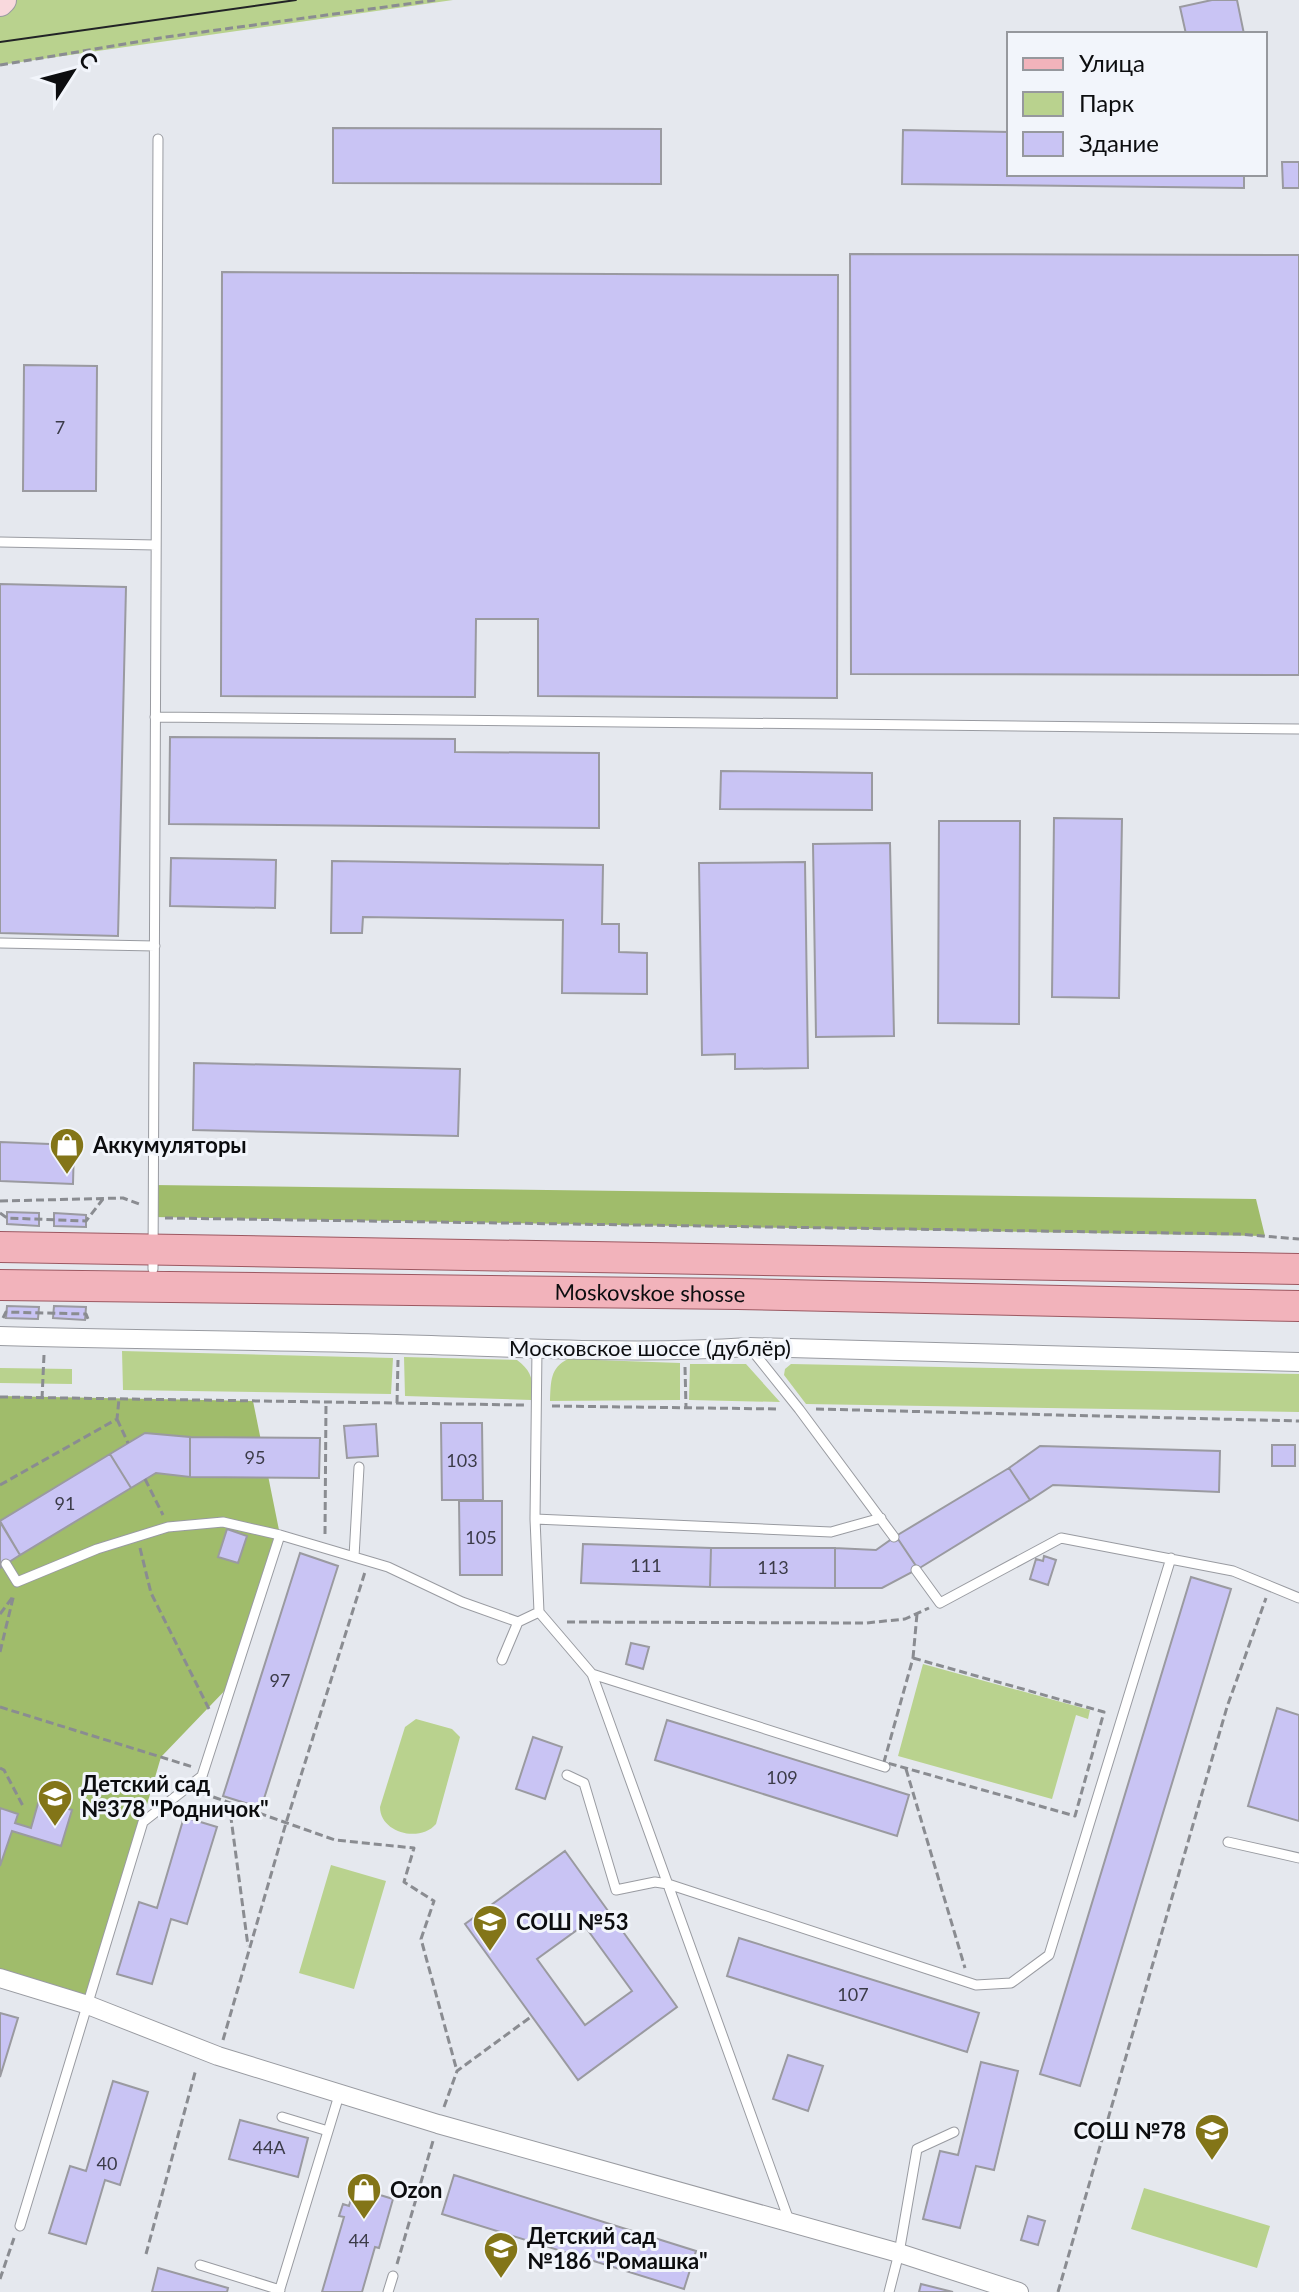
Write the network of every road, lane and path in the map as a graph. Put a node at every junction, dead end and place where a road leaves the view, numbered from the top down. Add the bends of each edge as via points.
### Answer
1 (436, 0) edge
2 (0, 65) edge
3 (158, 139) dead end
4 (0, 542) edge
5 (156, 545) junction
6 (155, 717) junction
7 (1299, 729) edge
8 (0, 943) edge
9 (155, 946) junction
10 (103, 1199) junction
11 (0, 1201) edge
12 (0, 1213) edge
13 (153, 1217) junction
14 (1299, 1239) edge
15 (0, 1247) edge
16 (153, 1259) junction
17 (0, 1266) edge
18 (1299, 1269) edge
19 (1299, 1289) edge
20 (3, 1298) edge
21 (1299, 1306) edge
22 (86, 1314) dead end
23 (0, 1336) edge
24 (45, 1337) junction
25 (398, 1344) junction
26 (749, 1347) junction
27 (537, 1349) junction
28 (685, 1351) junction
29 (1299, 1362) edge
30 (0, 1397) edge
31 (42, 1399) junction
32 (119, 1399) junction
33 (326, 1402) junction
34 (397, 1403) junction
35 (537, 1405) junction
36 (686, 1407) junction
37 (799, 1409) junction
38 (117, 1419) junction
39 (1299, 1421) edge
40 (128, 1443) dead end
41 (359, 1467) dead end
42 (145, 1479) dead end
43 (0, 1485) edge
44 (881, 1518) junction
45 (535, 1519) junction
46 (168, 1527) junction
47 (280, 1535) junction
48 (137, 1536) junction
49 (894, 1537) dead end
50 (325, 1548) junction
51 (354, 1557) junction
52 (1171, 1558) junction
53 (369, 1561) junction
54 (6, 1564) dead end
55 (916, 1570) dead end
56 (17, 1582) junction
57 (1270, 1586) junction
58 (14, 1596) junction
59 (1299, 1598) edge
60 (940, 1603) junction
61 (539, 1612) junction
62 (917, 1613) junction
63 (0, 1614) edge
64 (518, 1622) junction
65 (548, 1622) junction
66 (0, 1652) edge
67 (913, 1658) junction
68 (502, 1660) dead end
69 (592, 1674) junction
70 (0, 1707) edge
71 (218, 1727) junction
72 (885, 1767) dead end
73 (0, 1768) edge
74 (906, 1769) junction
75 (204, 1770) junction
76 (567, 1775) dead end
77 (187, 1788) junction
78 (229, 1803) junction
79 (23, 1806) dead end
80 (286, 1823) junction
81 (1228, 1842) dead end
82 (1299, 1858) edge
83 (668, 1884) junction
84 (248, 1951) junction
85 (0, 1978) edge
86 (970, 1983) junction
87 (88, 2005) junction
88 (532, 2016) dead end
89 (210, 2053) junction
90 (457, 2071) junction
91 (340, 2092) junction
92 (282, 2117) dead end
93 (438, 2124) junction
94 (328, 2131) junction
95 (954, 2132) dead end
96 (790, 2223) junction
97 (20, 2226) joint
98 (899, 2253) junction
99 (146, 2254) dead end
100 (200, 2265) dead end
101 (393, 2276) joint
102 (0, 2279) edge
103 (279, 2291) edge
104 (388, 2292) edge
105 (889, 2292) edge
106 (1019, 2292) edge
107 (1058, 2292) edge

1 - 2 path
3 - 5 lane
4 - 5 lane
5 - 6 lane
6 - 7 lane
6 - 9 lane
8 - 9 lane
9 - 13 lane
10 - 11 path
10 - 12 path via 86,1221 7,1218
10 - 13 path via 138,1203
13 - 14 path
13 - 16 lane
15 - 16 main road, Moskovskoe shosse
16 - 17 main road, Moskovskoe shosse
16 - 18 main road, Moskovskoe shosse
16 - 19 main road, Moskovskoe shosse
20 - 21 main road, Moskovskoe shosse via 753,1294
20 - 22 path
23 - 24 street, Московское шоссе (дублёр)
24 - 25 street, Московское шоссе (дублёр)
24 - 31 path
25 - 27 street, Московское шоссе (дублёр)
25 - 34 path
26 - 28 street, Московское шоссе (дублёр)
26 - 29 street, Московское шоссе (дублёр)
26 - 37 lane
27 - 28 street, Московское шоссе (дублёр)
27 - 35 lane
28 - 36 path
30 - 31 path
31 - 32 path
32 - 33 path
32 - 38 path
33 - 34 path
33 - 50 path
34 - 35 path
35 - 36 path
35 - 45 lane
36 - 37 path
37 - 39 path
37 - 44 lane
38 - 40 path
38 - 43 path
41 - 51 lane
42 - 46 path
44 - 45 lane via 831,1532
44 - 49 lane
45 - 61 lane
46 - 47 lane via 223,1522
46 - 48 lane
47 - 50 lane
47 - 71 lane
48 - 56 lane
48 - 71 path via 151,1593
50 - 51 lane
51 - 53 lane
52 - 57 lane via 1233,1571
52 - 60 lane via 1061,1538
52 - 86 lane via 1049,1955 1011,1983
53 - 64 lane
53 - 80 path
54 - 56 lane
55 - 60 lane
56 - 58 path
57 - 59 lane
57 - 107 path via 1227,1707
58 - 63 path
58 - 66 path
60 - 62 path
61 - 64 lane
61 - 65 lane
62 - 65 path via 866,1623
62 - 67 path
64 - 68 lane
65 - 69 lane
67 - 74 path via 884,1762
67 - 74 path via 1104,1712 1075,1816
69 - 72 lane
69 - 83 lane
70 - 75 path
71 - 75 lane
73 - 79 path
74 - 86 path
75 - 77 lane
76 - 83 lane via 584,1783 616,1890
77 - 78 path
77 - 87 lane via 143,1822
78 - 80 path
78 - 84 path
80 - 84 path
80 - 90 path via 335,1840 414,1848 404,1882 434,1901 421,1939
81 - 82 lane
83 - 86 lane
83 - 96 lane
84 - 89 path
85 - 87 street
87 - 89 street
87 - 97 lane
88 - 90 path
89 - 91 street
89 - 99 path
90 - 93 path
91 - 93 street
91 - 94 lane
92 - 94 lane
93 - 96 street
93 - 101 path
94 - 103 lane
95 - 98 lane via 917,2149
96 - 98 street
97 - 102 path
98 - 105 lane
98 - 106 street
100 - 103 lane
101 - 104 lane

